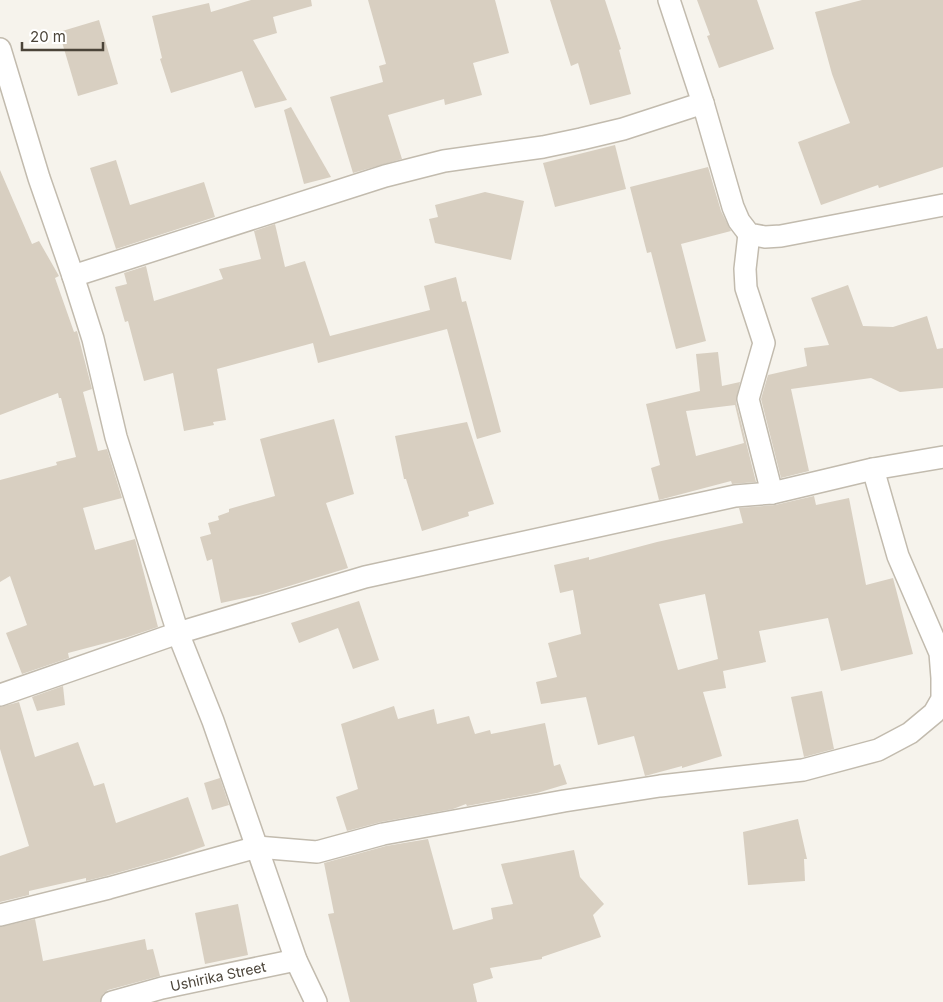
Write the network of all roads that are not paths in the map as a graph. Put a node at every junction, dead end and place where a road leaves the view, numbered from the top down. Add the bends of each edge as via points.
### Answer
1 (670, 0) edge
2 (0, 49) edge
3 (703, 103) junction
4 (943, 205) edge
5 (749, 234) junction
6 (73, 276) junction
7 (943, 457) edge
8 (873, 469) junction
9 (772, 493) junction
10 (178, 633) junction
11 (0, 695) edge
12 (258, 847) junction
13 (0, 915) edge
14 (296, 960) junction
15 (112, 1002) edge
16 (316, 1002) edge

1 - 3 street
2 - 6 street
3 - 5 street via 733,207
3 - 6 street via 582,139 444,161 385,176
4 - 5 street via 782,236
5 - 9 street via 746,288 764,343 748,399
6 - 10 street via 93,339 116,437
7 - 8 street
8 - 9 street
8 - 12 street via 898,556 940,653 942,699 934,713 910,733 878,750 803,770 660,786 574,800 383,834 317,852
9 - 10 street via 735,496 365,577
10 - 11 street
10 - 12 street
12 - 13 street
12 - 14 street
14 - 15 street, Ushirika Street via 162,988
14 - 16 street

